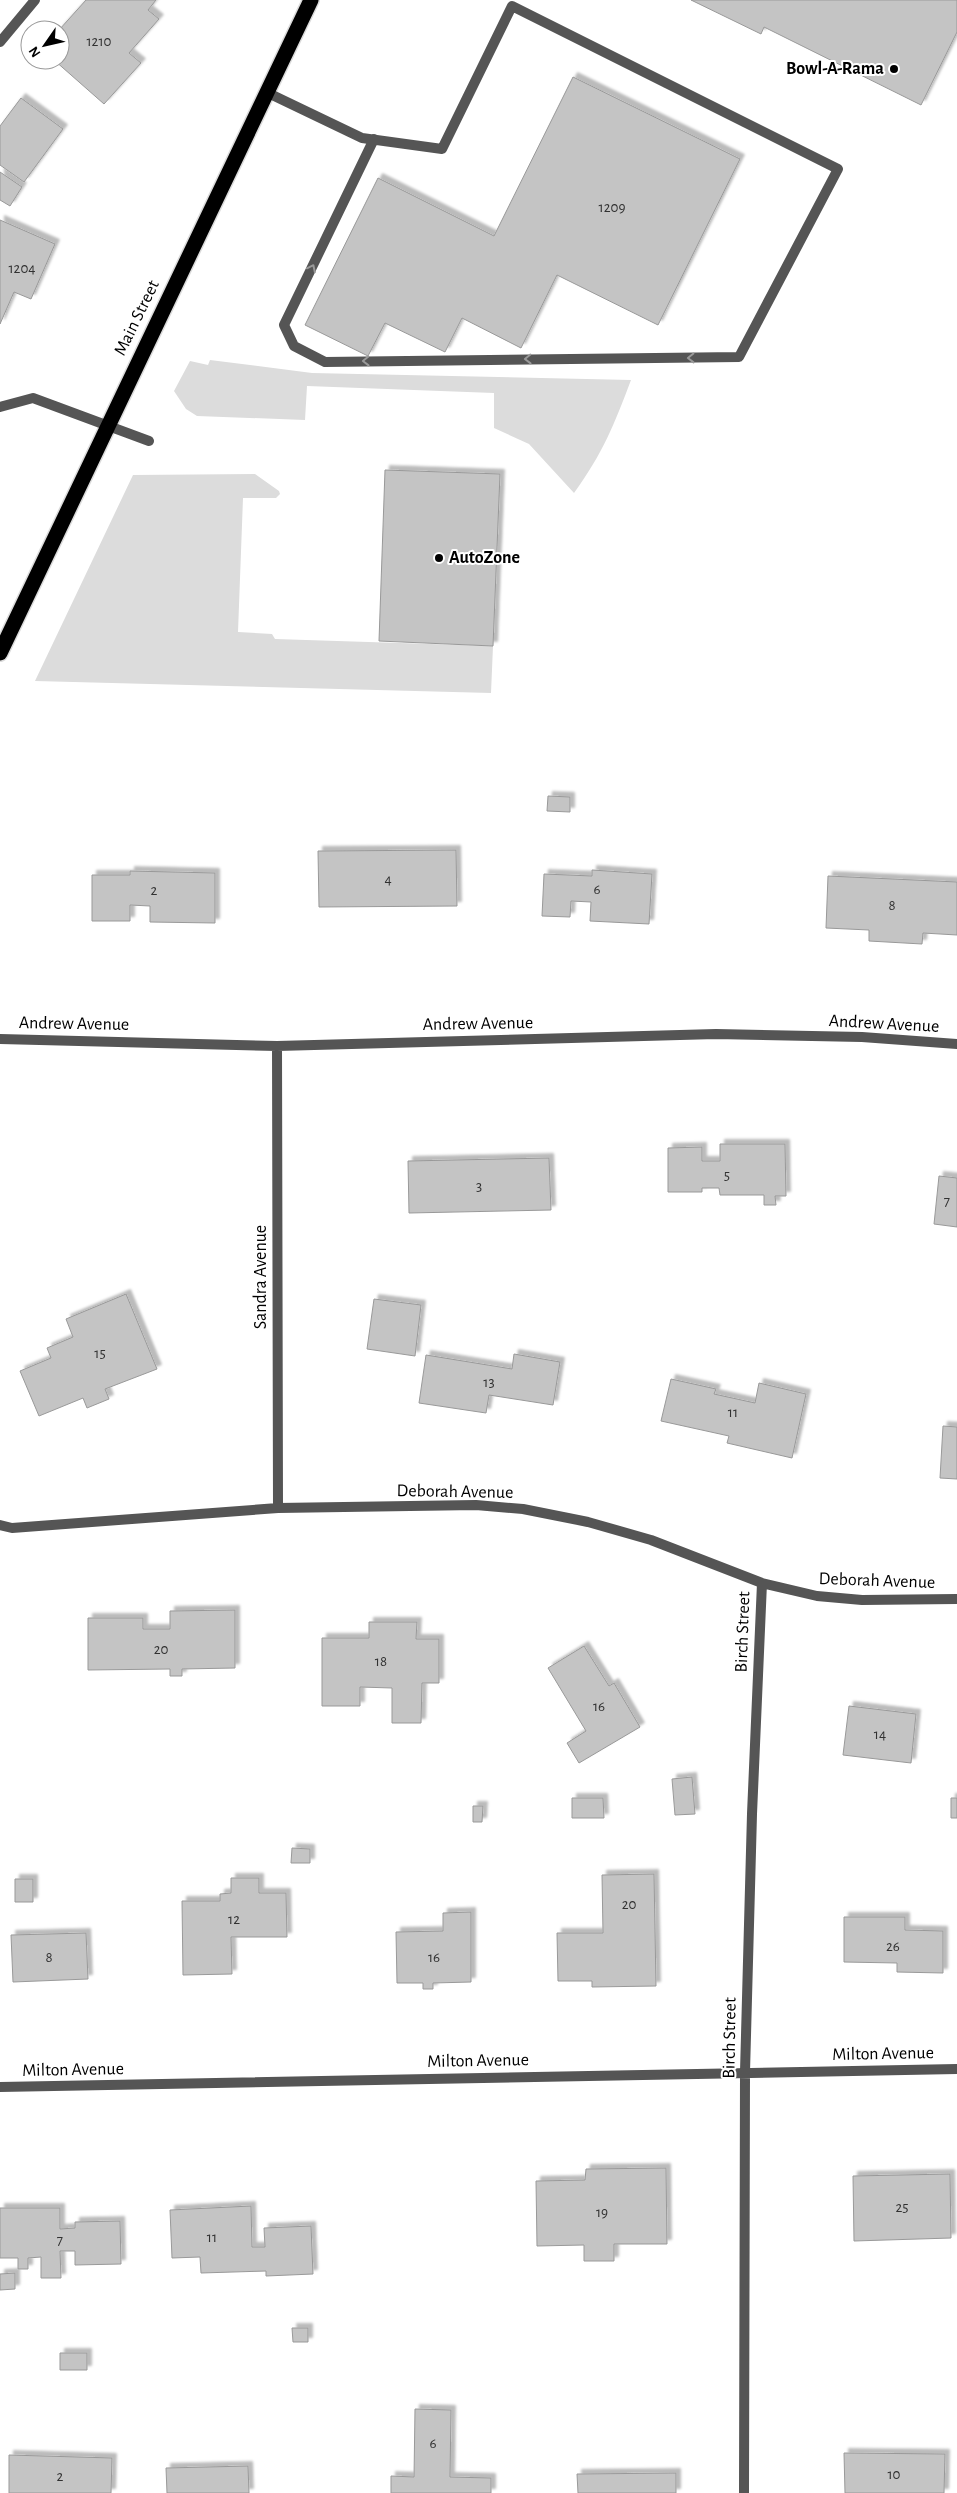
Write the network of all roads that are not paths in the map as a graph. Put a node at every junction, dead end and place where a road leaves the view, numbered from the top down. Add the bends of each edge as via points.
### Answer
1 (35, 0) edge
2 (310, 0) edge
3 (0, 42) edge
4 (266, 92) junction
5 (374, 139) junction
6 (0, 407) edge
7 (107, 424) junction
8 (149, 441) dead end
9 (0, 652) edge
10 (0, 1039) edge
11 (957, 1044) edge
12 (277, 1046) junction
13 (278, 1508) junction
14 (0, 1525) edge
15 (762, 1583) junction
16 (957, 1600) edge
17 (957, 2069) edge
18 (745, 2072) junction
19 (0, 2087) edge
20 (744, 2493) edge

1 - 3 street
2 - 4 highway, Main Street
4 - 5 street via 362,138
4 - 7 highway, Main Street
5 -> 5 street via 442,148 512,6 838,169 739,357 325,362 294,346 284,325
6 - 7 street via 33,398
7 - 8 street
7 - 9 highway, Main Street
10 - 12 street, Andrew Avenue
11 - 12 street, Andrew Avenue via 862,1037 716,1034
12 - 13 street, Sandra Avenue
13 - 14 street, Deborah Avenue via 12,1528
13 - 15 street, Deborah Avenue via 476,1505 523,1509 588,1522 651,1540
15 - 16 street, Deborah Avenue via 826,1597
15 - 18 street, Birch Street
17 - 18 street, Milton Avenue
18 - 19 street, Milton Avenue
18 - 20 street, Birch Street

